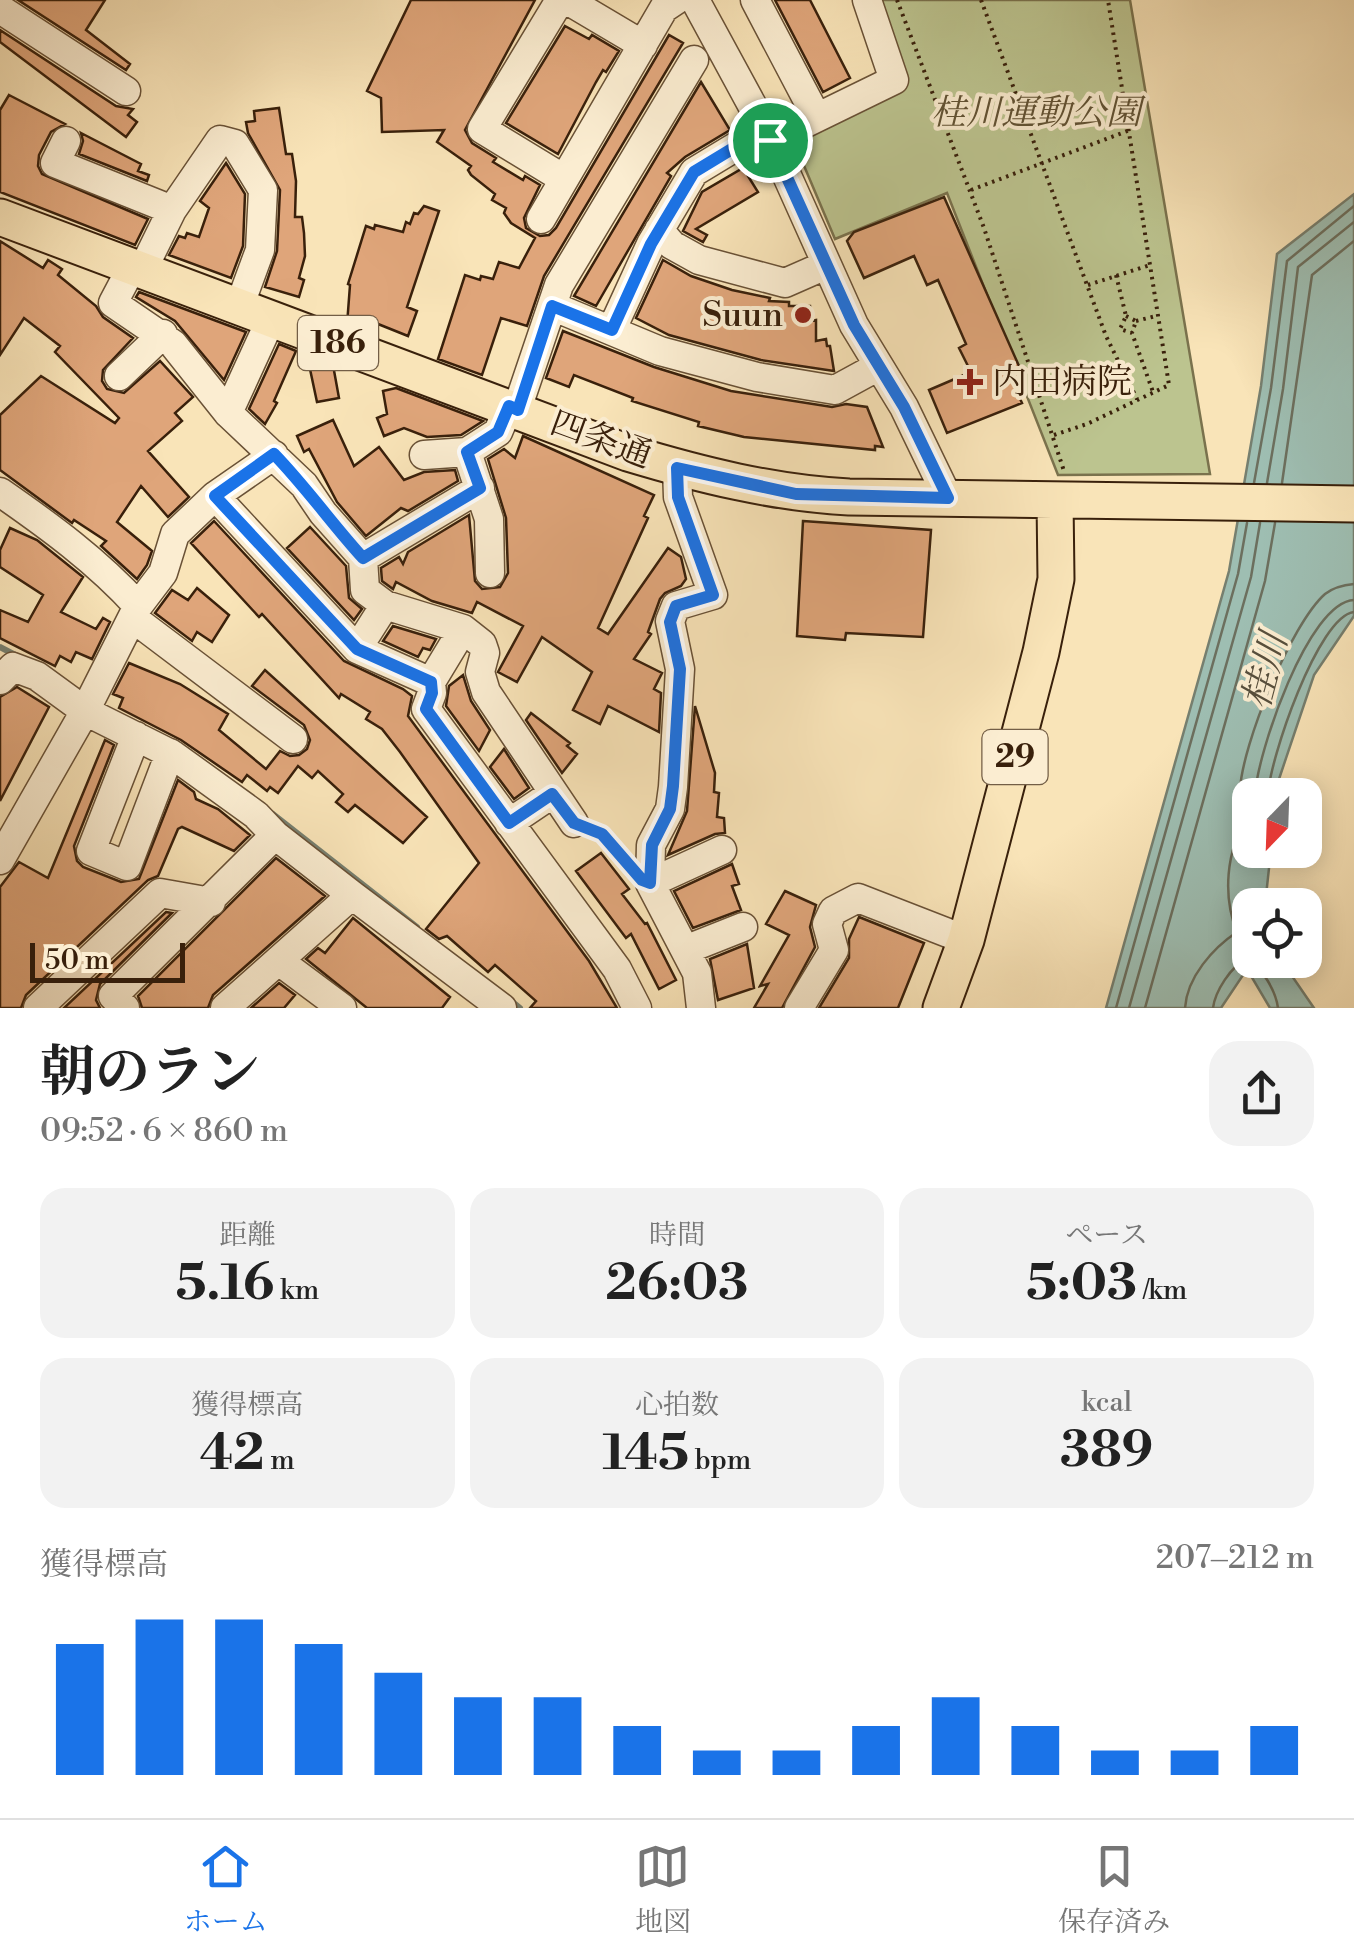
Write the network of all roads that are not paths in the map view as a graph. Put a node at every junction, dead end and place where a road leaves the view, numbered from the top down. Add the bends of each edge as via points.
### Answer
1 (563, 0) edge
2 (676, 0) edge
3 (694, 0) edge
4 (755, 0) edge
5 (867, 0) edge
6 (0, 9) edge
7 (642, 45) junction
8 (694, 60) dead end
9 (126, 91) dead end
10 (816, 116) junction
11 (768, 135) junction
12 (66, 141) dead end
13 (564, 179) junction
14 (172, 210) junction
15 (0, 216) edge
16 (541, 220) dead end
17 (659, 230) junction
18 (826, 265) junction
19 (138, 267) junction
20 (552, 306) junction
21 (255, 313) junction
22 (612, 330) junction
23 (162, 334) junction
24 (878, 366) junction
25 (119, 376) dead end
26 (513, 408) junction
27 (228, 413) junction
28 (467, 452) junction
29 (274, 454) junction
30 (424, 456) dead end
31 (677, 468) junction
32 (480, 488) junction
33 (0, 492) edge
34 (215, 496) junction
35 (948, 498) junction
36 (1073, 500) junction
37 (1354, 504) edge
38 (363, 558) junction
39 (490, 573) dead end
40 (385, 605) junction
41 (136, 612) junction
42 (463, 628) junction
43 (357, 649) junction
44 (0, 680) edge
45 (431, 682) junction
46 (85, 711) junction
47 (136, 736) junction
48 (293, 739) dead end
49 (170, 753) junction
50 (552, 794) junction
51 (10, 820) edge
52 (509, 823) junction
53 (574, 823) road end
54 (275, 835) junction
55 (722, 850) dead end
56 (0, 860) edge
57 (650, 883) junction
58 (352, 895) junction
59 (211, 902) junction
60 (743, 928) dead end
61 (966, 940) junction
62 (685, 950) junction
63 (278, 960) junction
64 (38, 1008) edge
65 (124, 1008) edge
66 (225, 1008) edge
67 (342, 1008) edge
68 (502, 1008) edge
69 (637, 1008) edge
70 (701, 1008) edge
71 (798, 1008) edge
72 (941, 1008) edge

1 - 7 street
1 - 13 street via 482,129
2 - 7 street
3 - 11 street
4 - 10 street
5 - 10 street via 894,80
6 - 9 street
7 - 13 street
8 - 20 street
10 - 11 street
11 - 17 street via 694,172
11 - 18 street
12 - 14 street via 56,163
13 - 16 street
14 - 19 street
14 - 21 street via 220,140 234,144 263,190
15 - 19 main road, 四条通 / 186
17 - 18 street via 699,260 785,284
17 - 22 street
18 - 24 street
19 - 21 main road, 四条通 / 186
19 - 23 street via 114,303
20 - 22 street
20 - 26 street
21 - 26 main road, 四条通 / 186
21 - 27 street
22 - 24 street via 757,377 835,390
23 - 25 street
23 - 27 street
24 - 35 street
26 - 28 street via 498,432
26 - 31 main road, 四条通 / 186
27 - 29 street
28 - 30 street
28 - 32 street
29 - 34 street
29 - 38 street
31 - 35 main road, 四条通 / 186 via 796,494
31 - 57 street via 678,497 713,595 676,606 670,622 680,669 673,786 652,845
32 - 38 street
32 - 39 street via 489,519
33 - 41 street via 112,578
34 - 41 street via 175,534 163,573
34 - 43 street
35 - 36 main road, 四条通 / 186
36 - 37 main road, 四条通
36 - 61 main road, 29
38 - 40 street via 365,590
40 - 42 street
40 - 43 street
41 - 46 street
41 - 48 street
42 - 45 street
42 - 50 street via 482,644 486,692
43 - 45 street
44 - 46 street via 13,667
45 - 52 street via 426,709
46 - 47 street
46 - 51 street
47 - 49 street
47 - 49 street via 91,851 127,866
49 - 54 street
50 - 52 street
50 - 53 street
51 - 56 street
52 - 69 street via 617,969
54 - 58 street
54 - 59 street
55 - 57 street
57 - 62 street
58 - 63 street
58 - 68 street
59 - 64 street via 160,894
59 - 65 street via 113,996
60 - 62 street
61 - 71 street via 858,898 832,911 826,924 834,950
61 - 72 main road, 29
62 - 70 street via 697,973
63 - 66 street
63 - 67 street

